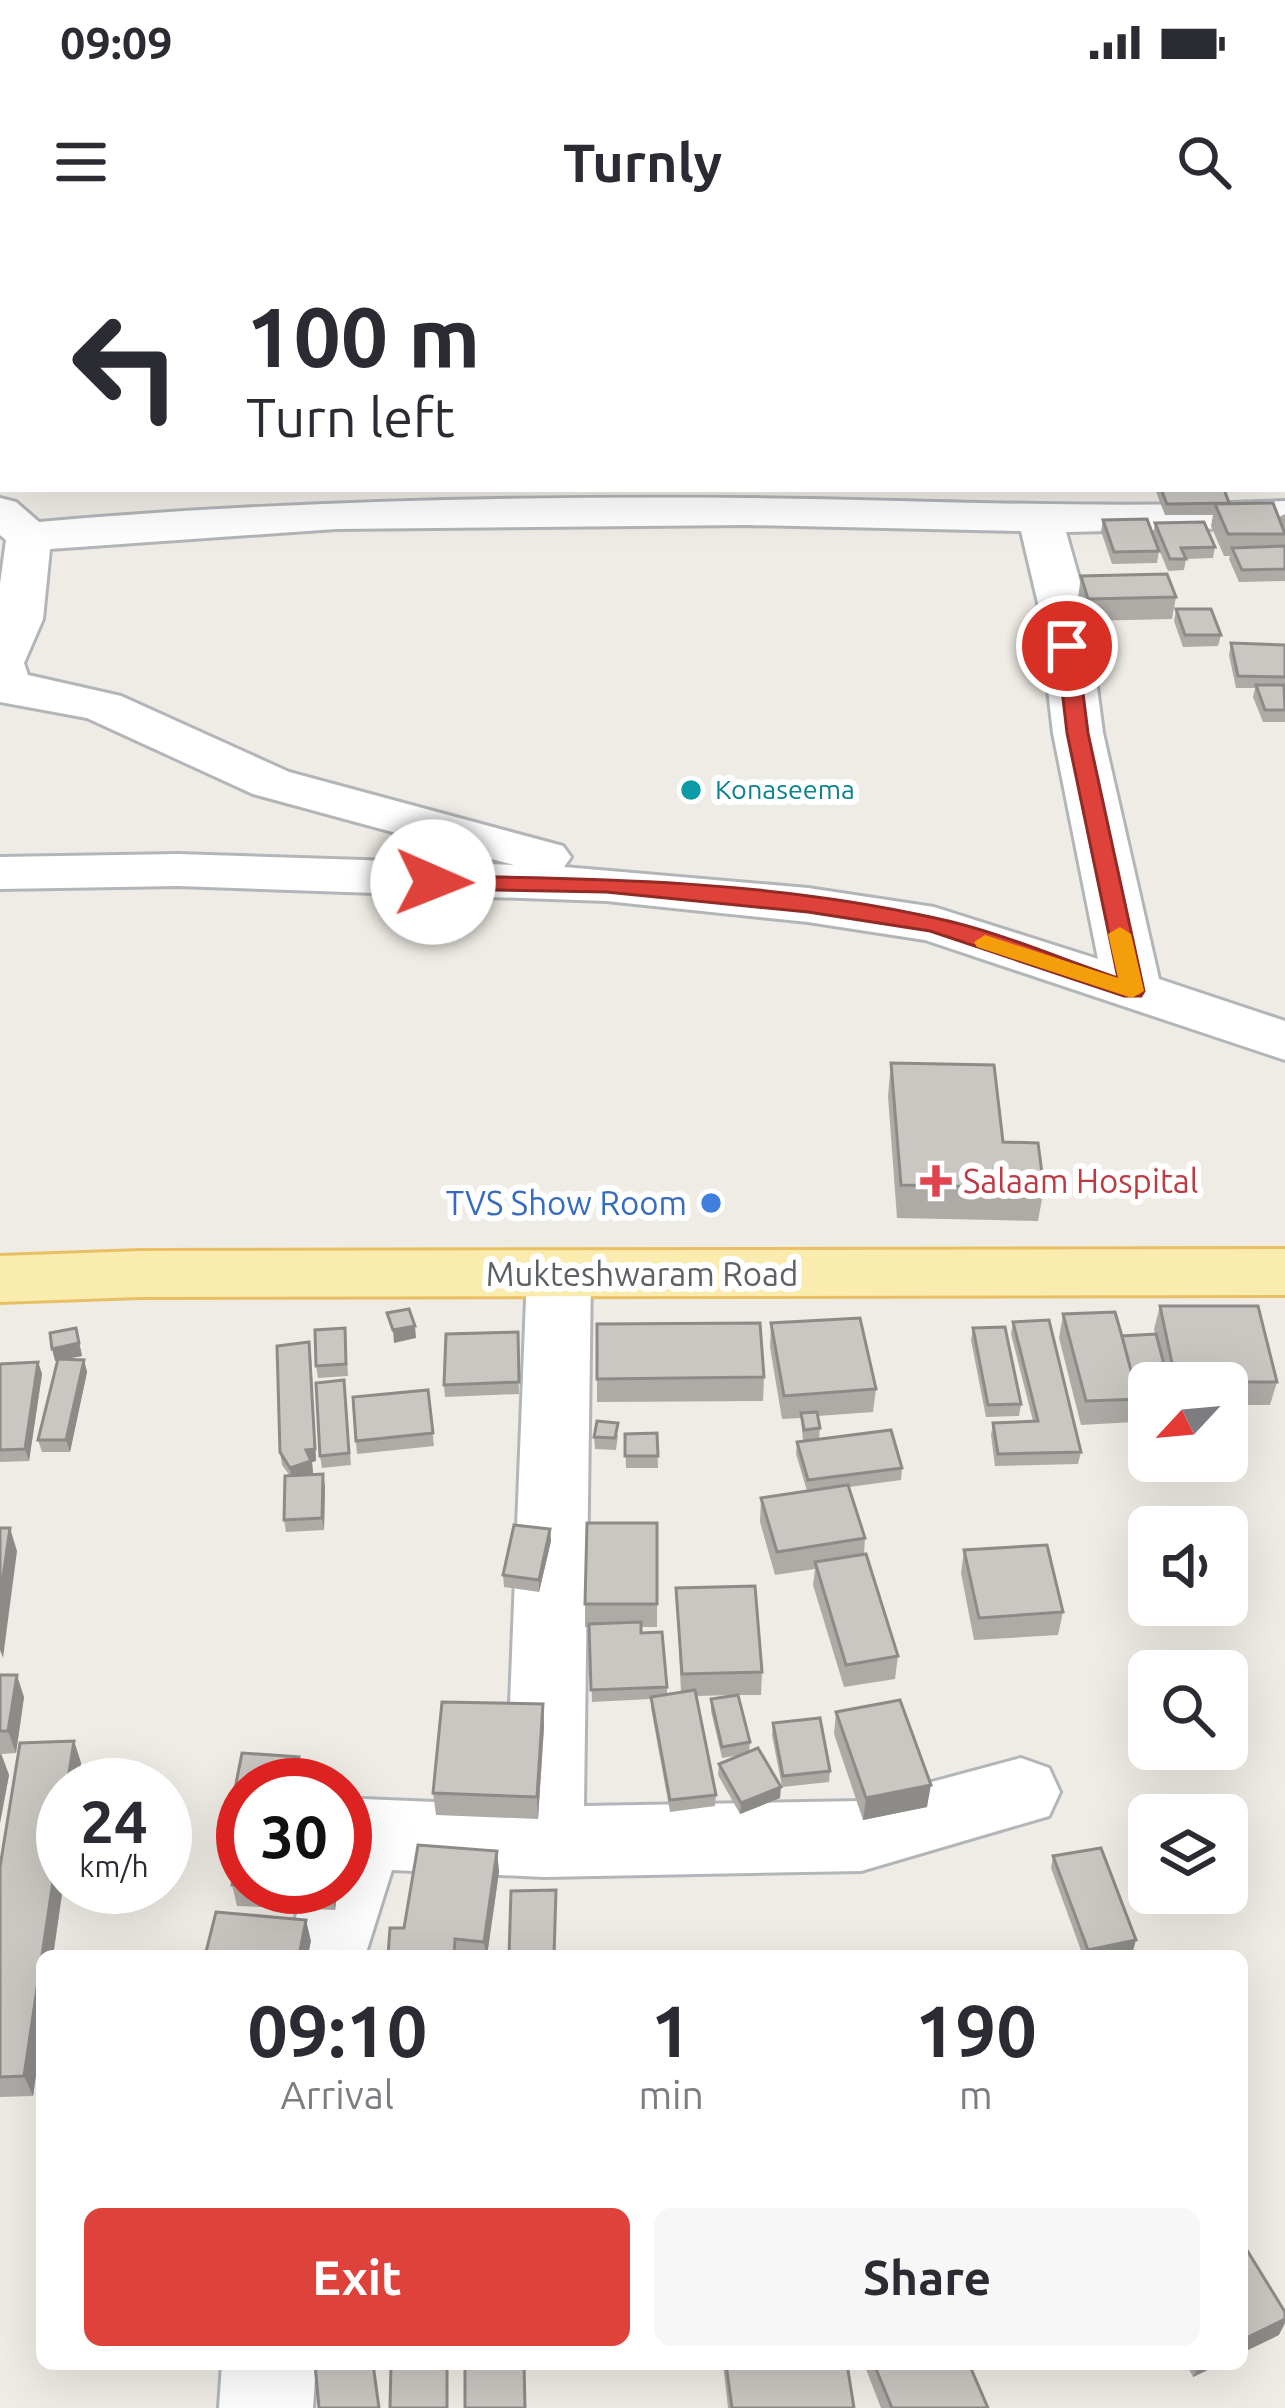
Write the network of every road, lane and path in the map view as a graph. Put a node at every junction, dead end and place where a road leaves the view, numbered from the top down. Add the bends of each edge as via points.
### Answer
1 (1145, 504) edge
2 (1285, 514) edge
3 (1041, 521) junction
4 (15, 524) edge
5 (3, 686) edge
6 (0, 873) edge
7 (718, 895) junction
8 (1132, 991) junction
9 (1285, 1041) edge
10 (1285, 1272) edge
11 (560, 1274) junction
12 (0, 1279) edge
13 (1022, 1792) dead end
14 (544, 1842) junction
15 (326, 1950) edge
16 (269, 2370) edge
17 (266, 2408) edge

1 - 2 street
1 - 3 street
3 - 4 street via 536,509
3 - 8 street
4 - 5 street via 19,619 0,664
5 - 7 street via 103,707 271,783 383,817
6 - 7 street via 200,871
7 - 8 street via 934,924
8 - 9 street
10 - 11 main road, Mukteshwaram Road
11 - 12 main road, Mukteshwaram Road
11 - 14 street
13 - 14 street via 860,1836
14 - 15 street via 363,1834
16 - 17 street

